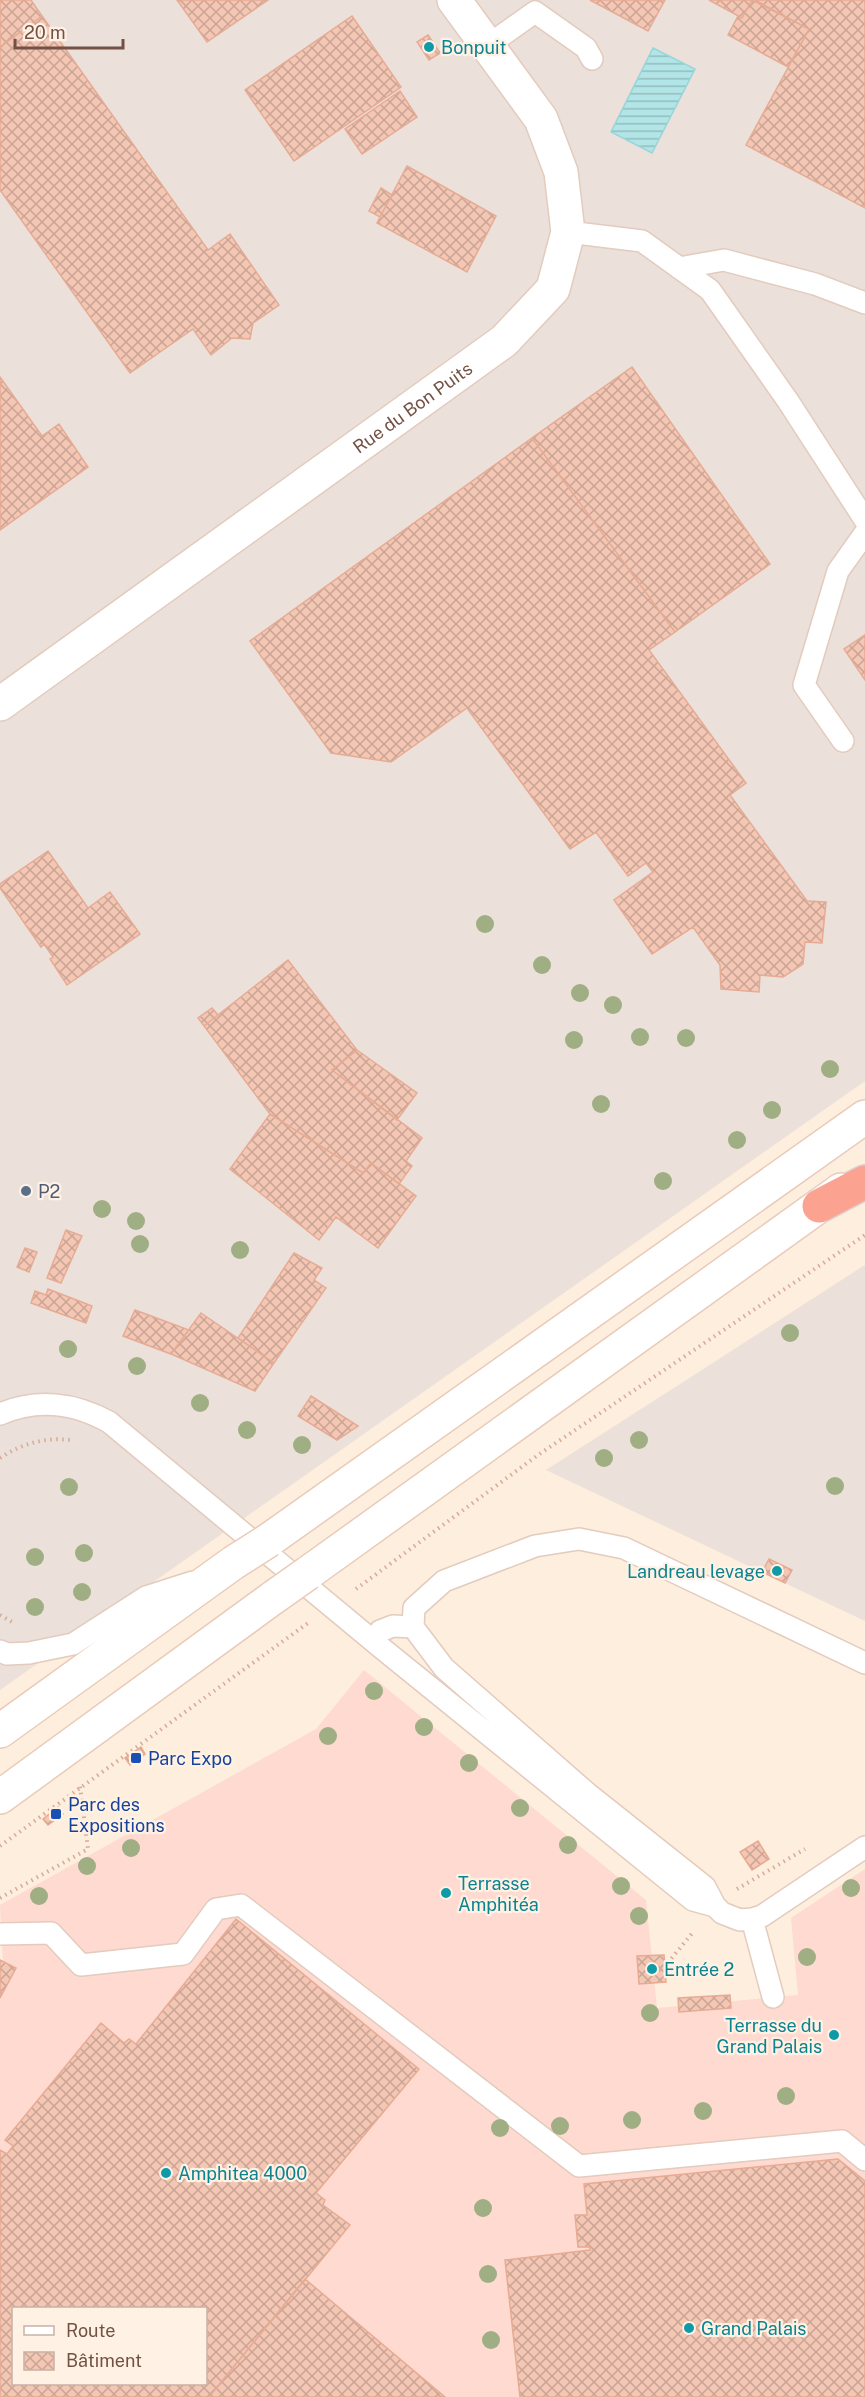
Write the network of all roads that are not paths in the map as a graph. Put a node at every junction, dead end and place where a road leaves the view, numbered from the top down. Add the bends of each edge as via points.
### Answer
1 (454, 0) edge
2 (487, 46) junction
3 (592, 59) dead end
4 (568, 232) junction
5 (679, 268) junction
6 (865, 303) edge
7 (865, 520) edge
8 (865, 533) edge
9 (0, 704) edge
10 (843, 741) dead end
11 (865, 1117) edge
12 (865, 1173) edge
13 (865, 1182) edge
14 (819, 1206) junction
15 (0, 1414) edge
16 (225, 1569) junction
17 (413, 1627) junction
18 (380, 1631) dead end
19 (2, 1654) edge
20 (865, 1663) edge
21 (0, 1731) edge
22 (0, 1797) edge
23 (865, 1847) edge
24 (715, 1906) junction
25 (752, 1919) junction
26 (0, 1934) edge
27 (773, 1997) dead end
28 (865, 2160) edge

1 - 2 main road, Rue du Bon Puits
2 - 3 lane via 535,12 586,48
2 - 4 main road, Rue du Bon Puits via 541,119 561,172
4 - 5 lane via 642,241
4 - 9 main road, Rue du Bon Puits via 553,289 504,341
5 - 6 lane via 724,260 815,284
5 - 7 lane via 710,290 788,400
8 - 10 lane via 838,571 804,685
11 - 16 main road, bridge
12 - 14 main road
13 - 14 highway
14 - 22 main road, bridge
15 - 24 lane via 55,1404 77,1407 110,1422 693,1900
16 - 19 lane via 146,1598 73,1644 48,1651
16 - 21 main road
17 - 18 lane via 393,1626
17 - 20 lane via 414,1608 444,1581 535,1546 579,1539 624,1548
17 - 24 lane via 444,1668 588,1794 705,1887
23 - 25 lane
24 - 25 lane via 731,1917
25 - 27 lane
26 - 28 lane via 51,1933 81,1965 183,1954 216,1909 241,1905 579,2166 842,2142

